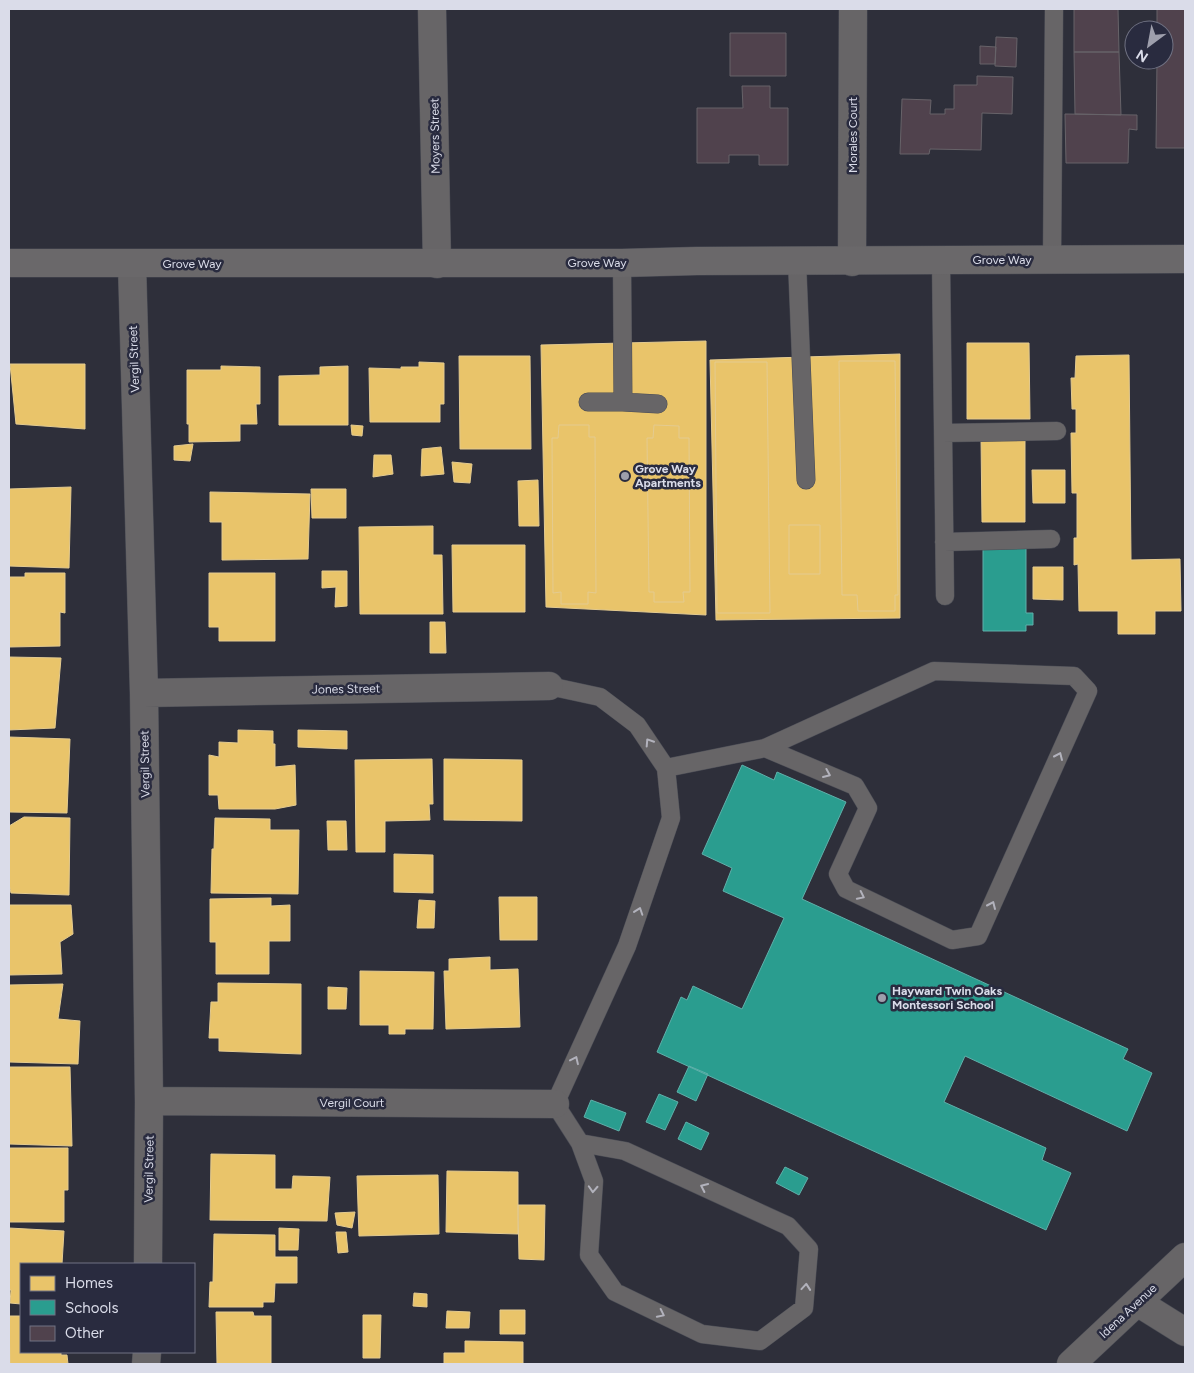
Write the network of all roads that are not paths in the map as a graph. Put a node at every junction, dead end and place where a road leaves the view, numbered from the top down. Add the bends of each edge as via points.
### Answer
1 (432, 9) edge
2 (853, 9) edge
3 (1054, 9) edge
4 (1185, 259) edge
5 (1052, 260) junction
6 (797, 261) junction
7 (941, 261) junction
8 (852, 262) junction
9 (9, 263) edge
10 (132, 264) junction
11 (438, 264) junction
12 (622, 264) junction
13 (588, 402) dead end
14 (623, 402) junction
15 (658, 404) dead end
16 (1057, 431) dead end
17 (943, 433) junction
18 (806, 480) dead end
19 (1051, 540) dead end
20 (944, 542) junction
21 (945, 596) dead end
22 (549, 686) joint
23 (144, 692) junction
24 (765, 748) junction
25 (666, 768) junction
26 (149, 1102) junction
27 (555, 1104) junction
28 (580, 1143) junction
29 (1185, 1257) edge
30 (148, 1263) edge
31 (1137, 1302) junction
32 (1185, 1332) edge
33 (1071, 1364) edge

1 - 11 street, Moyers Street
2 - 8 street, Morales Court
3 - 5 lane
4 - 5 main road, Grove Way
5 - 7 main road, Grove Way
6 - 8 main road, Grove Way
6 - 12 main road, Grove Way
6 - 18 lane
7 - 8 main road, Grove Way
7 - 17 lane
9 - 10 main road, Grove Way
10 - 11 main road, Grove Way
10 - 23 street, Vergil Street
11 - 12 main road, Grove Way
12 - 14 lane
13 - 14 lane
14 - 15 lane
16 - 17 lane
17 - 20 lane
19 - 20 lane
20 - 21 lane
22 - 23 street, Jones Street
25 -> 22 lane via 637,725 600,698
23 - 26 street, Vergil Street
24 -> 24 lane via 855,786 868,808 838,874 846,889 952,940 978,936 1088,691 1074,676 934,671
24 - 25 lane
27 -> 25 lane via 627,946 671,818
26 - 27 street, Vergil Court
26 - 30 street, Vergil Street
27 - 28 lane
28 -> 28 lane via 594,1181 589,1255 615,1292 702,1334 760,1340 804,1308 809,1249 788,1226 625,1151
29 - 31 street, Idena Avenue
31 - 32 street
31 - 33 street, Idena Avenue

